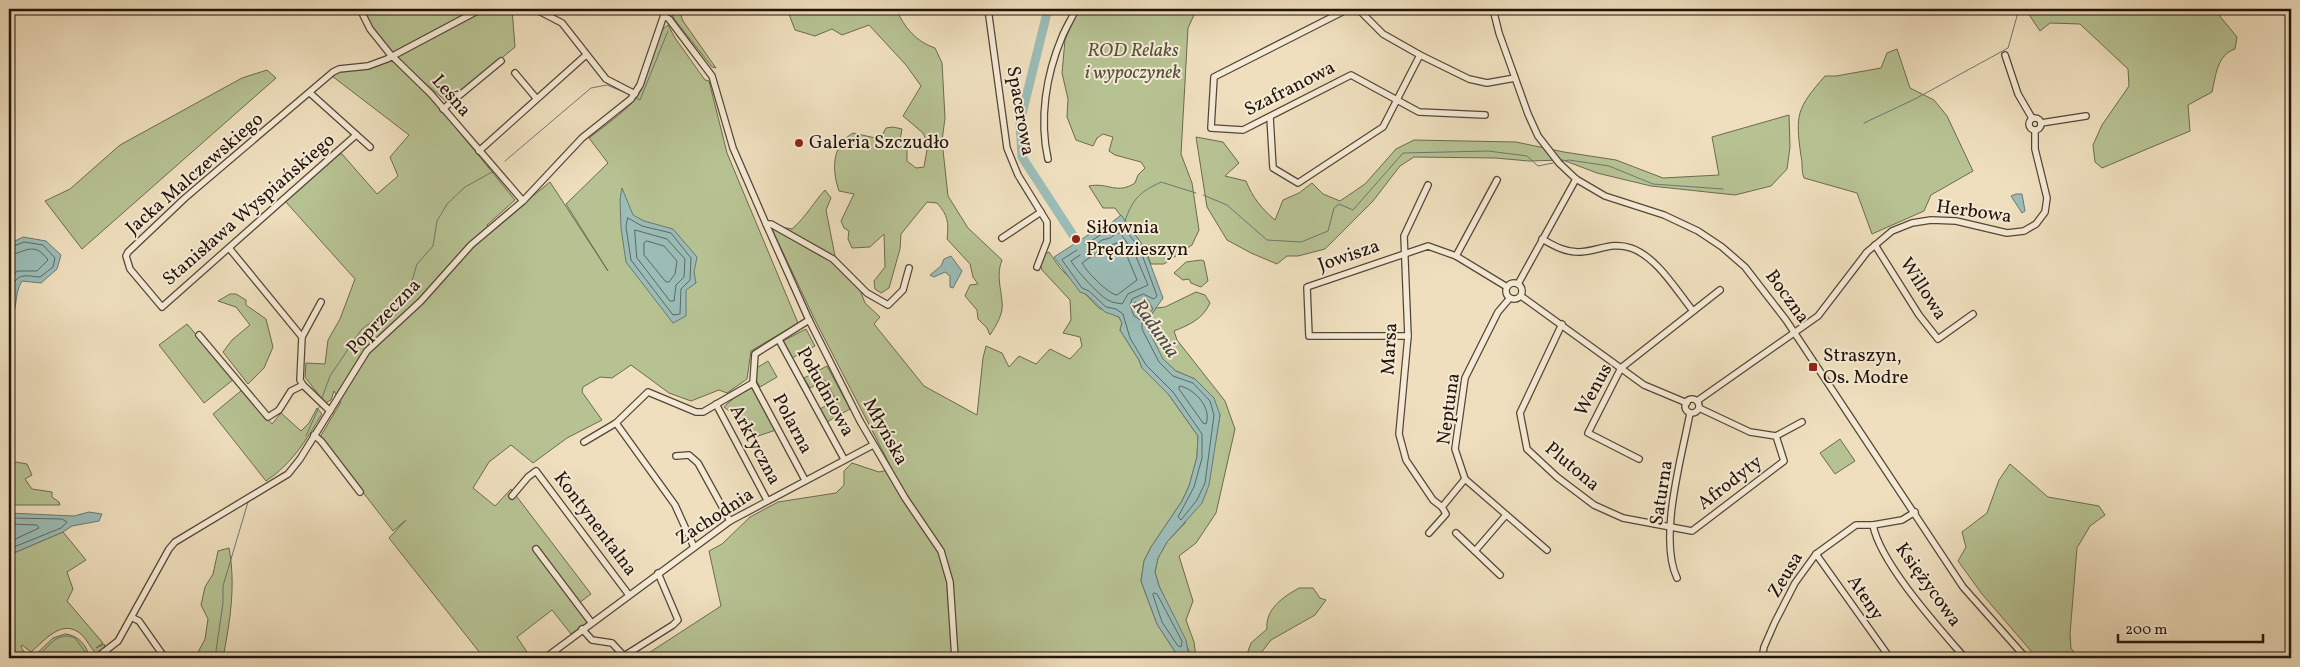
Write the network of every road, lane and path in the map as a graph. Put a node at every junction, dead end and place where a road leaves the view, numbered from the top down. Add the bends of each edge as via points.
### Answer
1 (360, 9) edge
2 (482, 9) edge
3 (535, 9) edge
4 (666, 9) edge
5 (988, 9) edge
6 (1076, 9) edge
7 (1348, 9) edge
8 (1358, 9) edge
9 (1493, 9) edge
10 (664, 16) junction
11 (586, 55) junction
12 (1420, 55) junction
13 (2005, 55) dead end
14 (392, 56) junction
15 (501, 61) dead end
16 (515, 73) dead end
17 (1515, 78) junction
18 (310, 93) junction
19 (635, 94) junction
20 (536, 98) junction
21 (1397, 99) junction
22 (443, 109) junction
23 (1485, 115) dead end
24 (1270, 116) junction
25 (2086, 116) dead end
26 (2032, 118) junction
27 (2041, 123) junction
28 (2035, 131) junction
29 (356, 135) junction
30 (370, 147) dead end
31 (479, 151) junction
32 (1048, 160) dead end
33 (1576, 179) junction
34 (1498, 180) dead end
35 (1428, 185) dead end
36 (523, 201) junction
37 (1041, 212) junction
38 (766, 224) junction
39 (1002, 238) dead end
40 (1542, 239) junction
41 (1874, 245) junction
42 (229, 248) junction
43 (1404, 253) junction
44 (1456, 256) junction
45 (1037, 267) dead end
46 (909, 268) dead end
47 (1518, 284) junction
48 (1507, 287) junction
49 (1720, 290) dead end
50 (1521, 296) junction
51 (1510, 298) junction
52 (321, 302) dead end
53 (162, 307) joint
54 (1693, 310) junction
55 (1973, 314) dead end
56 (809, 320) junction
57 (1562, 324) junction
58 (1795, 333) junction
59 (199, 335) dead end
60 (1408, 336) junction
61 (302, 337) junction
62 (779, 340) junction
63 (1621, 368) junction
64 (753, 383) junction
65 (302, 386) junction
66 (1697, 401) junction
67 (1687, 403) junction
68 (716, 404) junction
69 (1699, 408) junction
70 (330, 411) junction
71 (1690, 413) junction
72 (1802, 422) dead end
73 (616, 423) junction
74 (314, 435) junction
75 (1776, 436) junction
76 (584, 442) dead end
77 (873, 445) junction
78 (676, 456) dead end
79 (844, 459) junction
80 (1639, 459) dead end
81 (1465, 479) junction
82 (805, 480) junction
83 (360, 492) dead end
84 (512, 496) dead end
85 (767, 500) junction
86 (1442, 507) junction
87 (1915, 512) junction
88 (1506, 514) junction
89 (730, 521) junction
90 (1873, 525) junction
91 (1670, 527) junction
92 (1430, 533) dead end
93 (1456, 533) dead end
94 (694, 547) junction
95 (536, 549) dead end
96 (1547, 550) dead end
97 (1475, 551) junction
98 (1816, 554) junction
99 (658, 573) junction
100 (1500, 575) dead end
101 (1677, 578) dead end
102 (629, 595) junction
103 (133, 618) junction
104 (591, 622) junction
105 (582, 629) junction
106 (96, 658) edge
107 (165, 658) edge
108 (545, 658) edge
109 (955, 658) edge
110 (1762, 658) edge
111 (1890, 658) edge
112 (1965, 658) edge
113 (2026, 658) edge

1 - 14 street, Leśna via 370,29
2 - 14 street
3 - 11 street via 562,23
4 - 10 street, Poprzeczna
5 - 37 street, Spacerowa via 1008,148 1018,175
6 - 32 street via 1062,37 1049,78 1043,137
7 - 24 street, Szafranowa via 1214,77 1211,128 1243,130
8 - 12 street via 1383,34
9 - 17 street, Boczna
10 - 19 street, Poprzeczna
10 - 38 street, Młyńska via 712,76 733,148
11 - 19 street via 606,78
11 - 20 street
12 - 17 street via 1475,82 1492,83
12 - 21 street
13 - 26 street via 2018,94
14 - 18 street via 368,66 339,69
14 - 22 street, Leśna
15 - 22 street
16 - 20 street
17 - 33 street, Boczna via 1538,136
18 - 29 street
18 - 53 street, Jacka Malczewskiego via 191,192 128,252 130,270
19 - 36 street, Poprzeczna via 582,138
20 - 31 street
21 - 23 street, Szafranowa via 1419,112
21 - 24 street, Szafranowa via 1351,75
21 - 24 street via 1383,127 1298,183 1273,168
22 - 31 street, Leśna
25 - 27 street
26 - 27 street via 2038,118
26 - 28 street via 2029,126
27 - 28 street
28 - 41 street, Herbowa via 2035,149 2047,198 2044,212 2036,224 2024,232 2007,233 1956,221 1931,220 1902,226
29 - 30 street
29 - 42 street, Stanisława Wyspiańskiego
31 - 36 street, Leśna
33 - 40 street
33 - 58 street, Boczna via 1605,196 1664,215 1711,239 1756,278
34 - 44 street
35 - 43 street, Marsa via 1404,236
36 - 70 street, Poprzeczna via 472,246 421,301 367,351
37 - 39 street
37 - 45 street, Spacerowa via 1049,232
38 - 46 street via 833,259 867,293 888,305 903,290
38 - 56 street, Młyńska
40 - 47 street
40 - 54 street via 1560,249 1578,252 1606,245 1632,248 1646,256
41 - 55 street, Willowa via 1938,339
41 - 58 street, Herbowa via 1822,312
42 - 53 street, Stanisława Wyspiańskiego
42 - 61 street
43 - 44 street, Jowisza via 1428,246
43 - 60 street, Marsa
43 - 60 street, Jowisza via 1306,287 1309,336
44 - 48 street, Jowisza
47 - 48 street via 1512,283
47 - 50 street via 1522,289
48 - 51 street
49 - 54 street, Wenus
50 - 51 street
50 - 57 street
51 - 81 street, Neptuna via 1498,312 1465,378 1455,449
52 - 61 street
54 - 63 street, Wenus
56 - 62 street
56 - 77 street, Młyńska
57 - 63 street
57 - 91 street, Plutona via 1520,413 1527,448 1557,477 1594,505 1623,518
58 - 66 street
58 - 87 street, Boczna
59 - 65 street via 268,417 279,410 291,391
60 - 86 street, Marsa via 1399,434 1406,460 1433,500
61 - 65 street
62 - 64 street via 755,354
62 - 79 street, Południowa
63 - 67 street via 1644,385
63 - 80 street, Wenus via 1588,433
64 - 68 street
64 - 82 street, Polarna
65 - 70 street
66 - 67 street
66 - 69 street
67 - 71 street
68 - 73 street via 703,412 696,412 648,392
68 - 85 street, Arktyczna
69 - 71 street via 1697,412
69 - 75 street via 1750,432
70 - 74 street, Poprzeczna
71 - 91 street, Saturna
72 - 75 street
73 - 76 street
73 - 94 street via 675,505
74 - 83 street
74 - 103 street, Poprzeczna via 288,474 175,542 147,587
75 - 91 street, Afrodyty via 1784,461 1692,531
77 - 79 street, Zachodnia
77 - 109 street, Młyńska via 940,551 950,582
78 - 89 street via 689,454 698,463
79 - 82 street, Zachodnia
81 - 86 street
81 - 88 street
82 - 85 street, Zachodnia
84 - 102 street, Kontynentalna via 536,471
85 - 89 street, Zachodnia
86 - 92 street via 1446,514
87 - 90 street, Zeusa via 1902,520
87 - 113 street, Boczna via 1963,587
88 - 96 street
88 - 97 street
89 - 94 street, Zachodnia
90 - 98 street, Zeusa via 1856,525
90 - 112 street, Księżycowa via 1874,535 1923,610
91 - 101 street, Saturna via 1671,565
93 - 97 street
94 - 99 street, Zachodnia
95 - 104 street
97 - 100 street
98 - 110 street, Zeusa via 1795,583 1775,622
98 - 111 street, Ateny
99 - 102 street, Zachodnia
99 - 105 street via 678,620 624,656 612,644 592,640
102 - 104 street, Zachodnia
103 - 106 street, Poprzeczna via 118,641
103 - 107 street via 139,621
104 - 105 street, Zachodnia
105 - 108 street, Zachodnia

